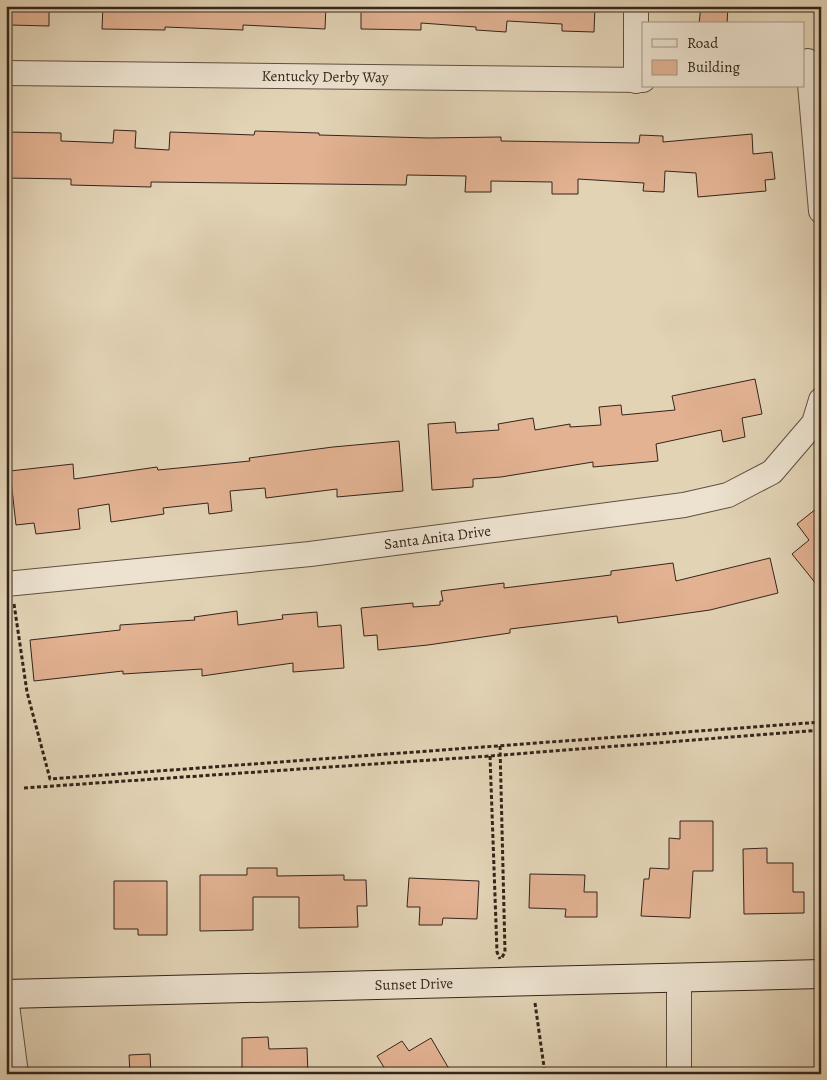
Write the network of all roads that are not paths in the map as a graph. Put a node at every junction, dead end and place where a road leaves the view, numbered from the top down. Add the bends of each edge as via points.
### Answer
1 (636, 6) edge
2 (811, 60) edge
3 (6, 73) edge
4 (639, 81) edge
5 (821, 211) edge
6 (821, 400) edge
7 (10, 585) edge
8 (821, 974) edge
9 (679, 977) junction
10 (6, 995) edge
11 (16, 1074) edge
12 (679, 1074) edge

1 - 4 street
2 - 5 street
3 - 4 street, Kentucky Derby Way
6 - 7 street, Santa Anita Drive via 814,423 772,472 728,495 693,503 310,554
8 - 9 main road, Sunset Drive
9 - 10 main road, Sunset Drive
9 - 12 street
10 - 11 street

